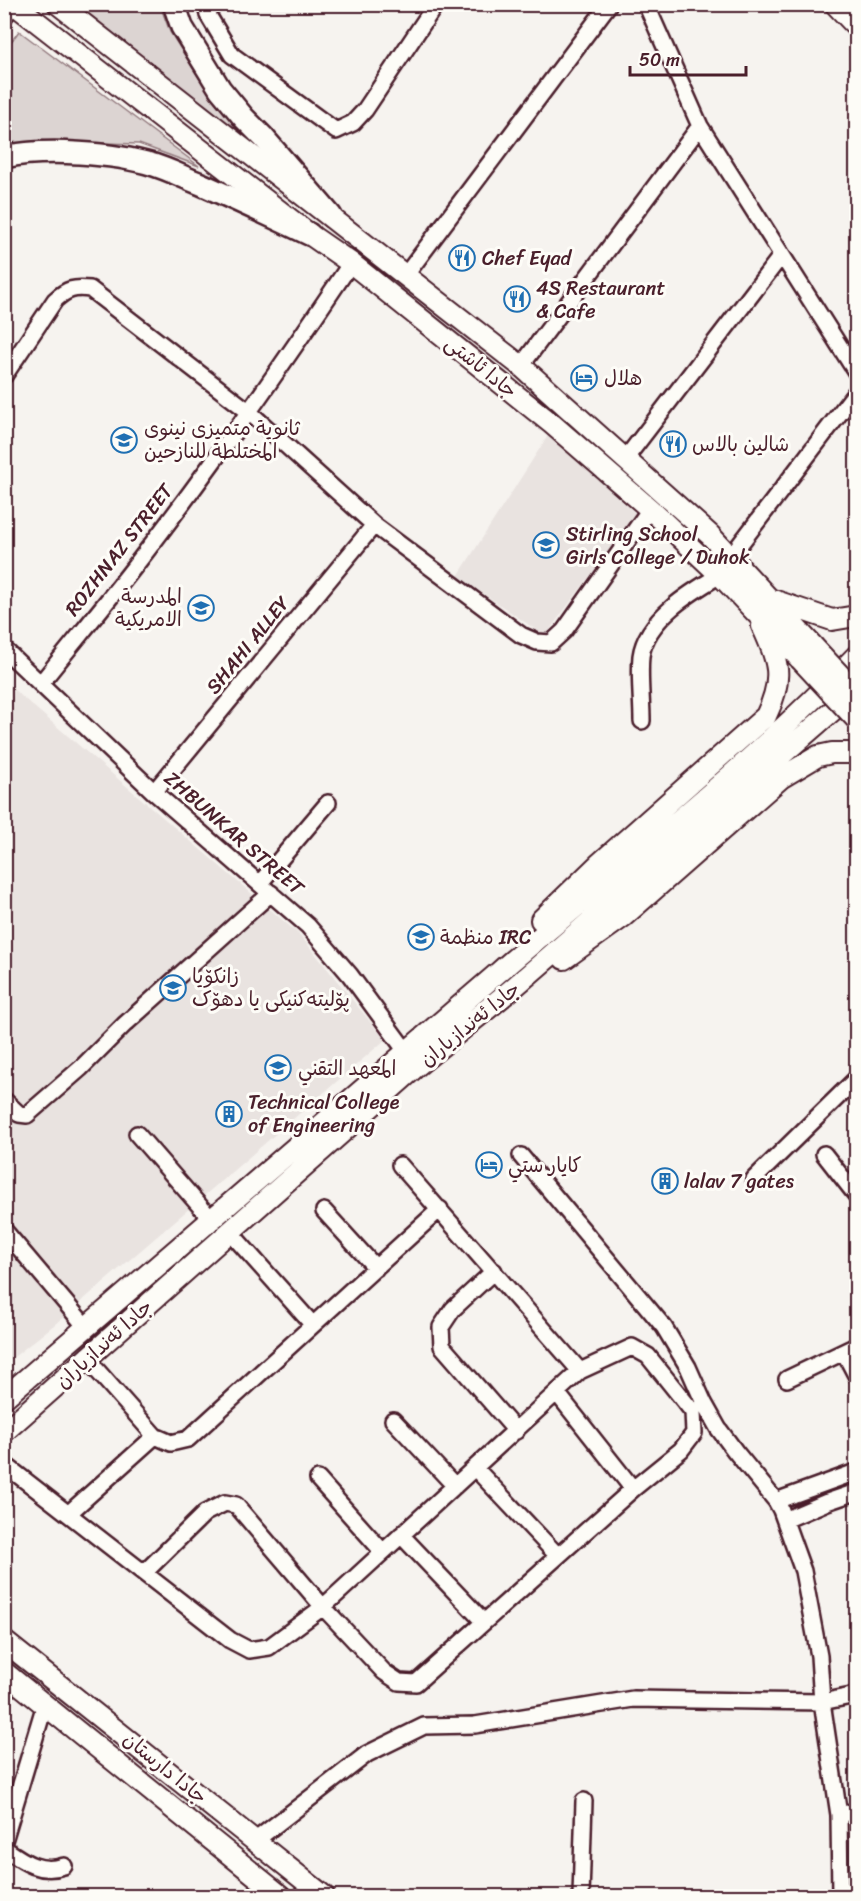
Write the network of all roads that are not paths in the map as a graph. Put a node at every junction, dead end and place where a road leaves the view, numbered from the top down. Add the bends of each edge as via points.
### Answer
1 (12, 4) edge
2 (58, 4) edge
3 (174, 4) edge
4 (206, 4) edge
5 (436, 4) edge
6 (609, 4) edge
7 (646, 4) edge
8 (835, 4) edge
9 (4, 12) edge
10 (856, 26) edge
11 (700, 126) junction
12 (4, 157) edge
13 (331, 216) junction
14 (309, 234) junction
15 (781, 256) junction
16 (351, 263) junction
17 (405, 276) junction
18 (521, 366) junction
19 (856, 372) edge
20 (4, 376) edge
21 (856, 392) edge
22 (248, 411) junction
23 (626, 458) junction
24 (650, 509) junction
25 (374, 525) junction
26 (731, 556) junction
27 (720, 575) junction
28 (772, 600) junction
29 (756, 612) junction
30 (856, 616) edge
31 (4, 649) edge
32 (806, 652) junction
33 (856, 656) edge
34 (41, 683) junction
35 (856, 691) edge
36 (856, 719) edge
37 (642, 721) dead end
38 (856, 753) edge
39 (154, 792) junction
40 (328, 803) dead end
41 (266, 888) junction
42 (497, 973) junction
43 (512, 989) junction
44 (412, 1059) junction
45 (856, 1079) edge
46 (4, 1100) edge
47 (137, 1134) dead end
48 (824, 1154) dead end
49 (521, 1156) dead end
50 (400, 1165) dead end
51 (754, 1179) dead end
52 (856, 1195) edge
53 (440, 1209) junction
54 (324, 1210) dead end
55 (212, 1220) junction
56 (4, 1230) edge
57 (230, 1232) junction
58 (376, 1268) junction
59 (494, 1272) junction
60 (313, 1325) junction
61 (86, 1327) junction
62 (850, 1349) edge
63 (87, 1359) junction
64 (580, 1371) junction
65 (856, 1375) edge
66 (787, 1379) dead end
67 (557, 1394) junction
68 (4, 1398) edge
69 (393, 1420) dead end
70 (516, 1431) junction
71 (4, 1432) edge
72 (154, 1436) junction
73 (4, 1464) edge
74 (475, 1468) junction
75 (856, 1472) edge
76 (318, 1479) dead end
77 (821, 1484) junction
78 (455, 1486) junction
79 (633, 1489) junction
80 (856, 1492) edge
81 (776, 1501) junction
82 (827, 1502) junction
83 (68, 1514) junction
84 (785, 1520) junction
85 (401, 1535) junction
86 (383, 1552) junction
87 (558, 1556) junction
88 (144, 1573) junction
89 (323, 1607) junction
90 (484, 1622) junction
91 (4, 1641) edge
92 (4, 1672) edge
93 (856, 1695) edge
94 (822, 1702) junction
95 (45, 1704) junction
96 (142, 1749) junction
97 (124, 1768) junction
98 (584, 1801) dead end
99 (856, 1811) edge
100 (839, 1815) junction
101 (256, 1840) junction
102 (4, 1841) edge
103 (4, 1848) edge
104 (64, 1866) dead end
105 (281, 1896) edge
106 (324, 1896) edge
107 (581, 1896) edge
108 (840, 1896) edge

1 - 9 highway
1 - 14 main road, جادا ئاشتی
2 - 13 main road, جادا ئاشتی
3 - 13 highway via 182,27 220,89
4 - 5 street via 208,15 232,55 336,131 353,123 365,110
6 - 17 street
7 - 11 street
8 - 10 main road
11 - 15 street
11 - 18 street
12 - 14 highway via 57,153 154,165
13 - 17 main road, جادا ئاشتی
14 - 16 main road, جادا ئاشتی
15 - 19 street
15 - 23 street
16 - 22 street, ROZHNAZ STREET
16 - 24 main road, جادا ئاشتی via 552,424
17 - 18 main road, جادا ئاشتی
18 - 23 main road, جادا ئاشتی
20 - 22 street via 65,290 90,289
21 - 26 street
22 - 25 street
22 - 34 street, ROZHNAZ STREET via 135,566
23 - 26 main road, جادا ئاشتی
24 - 25 street via 564,631 551,643 520,635
24 - 27 main road, جادا ئاشتی
25 - 39 street, SHAHI ALLEY
26 - 28 main road, جادا ئاشتی
27 - 29 main road, جادا ئاشتی
27 - 37 street via 683,597 648,636 641,655
28 - 30 main road via 832,620
28 - 32 main road, جادا ئاشتی
29 - 32 main road, جادا ئاشتی
29 - 42 main road via 772,648 779,677 776,696 766,716 600,863 541,920
31 - 34 street, ZHBUNKAR STREET
32 - 35 main road, جادا ئاشتی, bridge
32 - 36 main road, جادا ئاشتی, bridge
33 - 42 main road, جادا ئەندازیاران via 786,726
34 - 39 street, ZHBUNKAR STREET
35 - 43 main road, جادا ئەندازیاران
38 - 43 main road via 818,756 781,778 624,916 571,955
39 - 41 street, ZHBUNKAR STREET
40 - 41 street
41 - 44 street, ZHBUNKAR STREET via 308,926 350,975
41 - 46 street via 81,1068 27,1115 19,1114
42 - 44 main road, جادا ئەندازیاران
43 - 44 main road, جادا ئەندازیاران
44 - 55 main road, جادا ئەندازیاران
44 - 57 main road, جادا ئەندازیاران
45 - 51 street
47 - 55 street
48 - 52 street
49 - 81 street via 664,1327 718,1428
50 - 53 street
53 - 58 street
53 - 59 street
54 - 58 street
55 - 61 main road, جادا ئەندازیاران
56 - 61 street
57 - 60 street
57 - 63 main road, جادا ئەندازیاران
58 - 60 street
59 - 64 street
59 - 70 street via 453,1309 441,1327 442,1346
60 - 72 street via 188,1439 171,1443
61 - 68 main road, جادا ئەندازیاران
62 - 65 street
62 - 66 street
63 - 71 main road, جادا ئەندازیاران
63 - 72 street
64 - 67 street
64 - 79 street via 632,1347 648,1356 693,1412 694,1433 681,1450
67 - 70 street
67 - 79 street
69 - 78 street
70 - 74 street
72 - 83 street
73 - 83 street
74 - 78 street
74 - 87 street
75 - 77 street
76 - 86 street
77 - 81 street
77 - 82 street
78 - 85 street
79 - 87 street
80 - 82 street
81 - 84 street
82 - 84 street
83 - 88 street
84 - 94 street via 803,1571 813,1619
85 - 86 street
85 - 90 street
86 - 89 street
87 - 90 street
88 - 89 street via 230,1640 249,1650 269,1647
88 - 89 street via 205,1513 225,1503 236,1505
89 - 90 street via 384,1672 399,1682 416,1683
91 - 96 main road, جادا دارستان
92 - 95 main road, جادا دارستان
93 - 94 street
94 - 100 street
94 - 101 street via 633,1699 475,1725 424,1726 367,1754
95 - 97 main road, جادا دارستان
95 - 102 street
96 - 97 main road
96 - 101 main road, جادا دارستان
97 - 105 main road, جادا دارستان
98 - 107 street
99 - 100 street
100 - 108 street
101 - 106 main road, جادا دارستان
103 - 104 street via 40,1869

